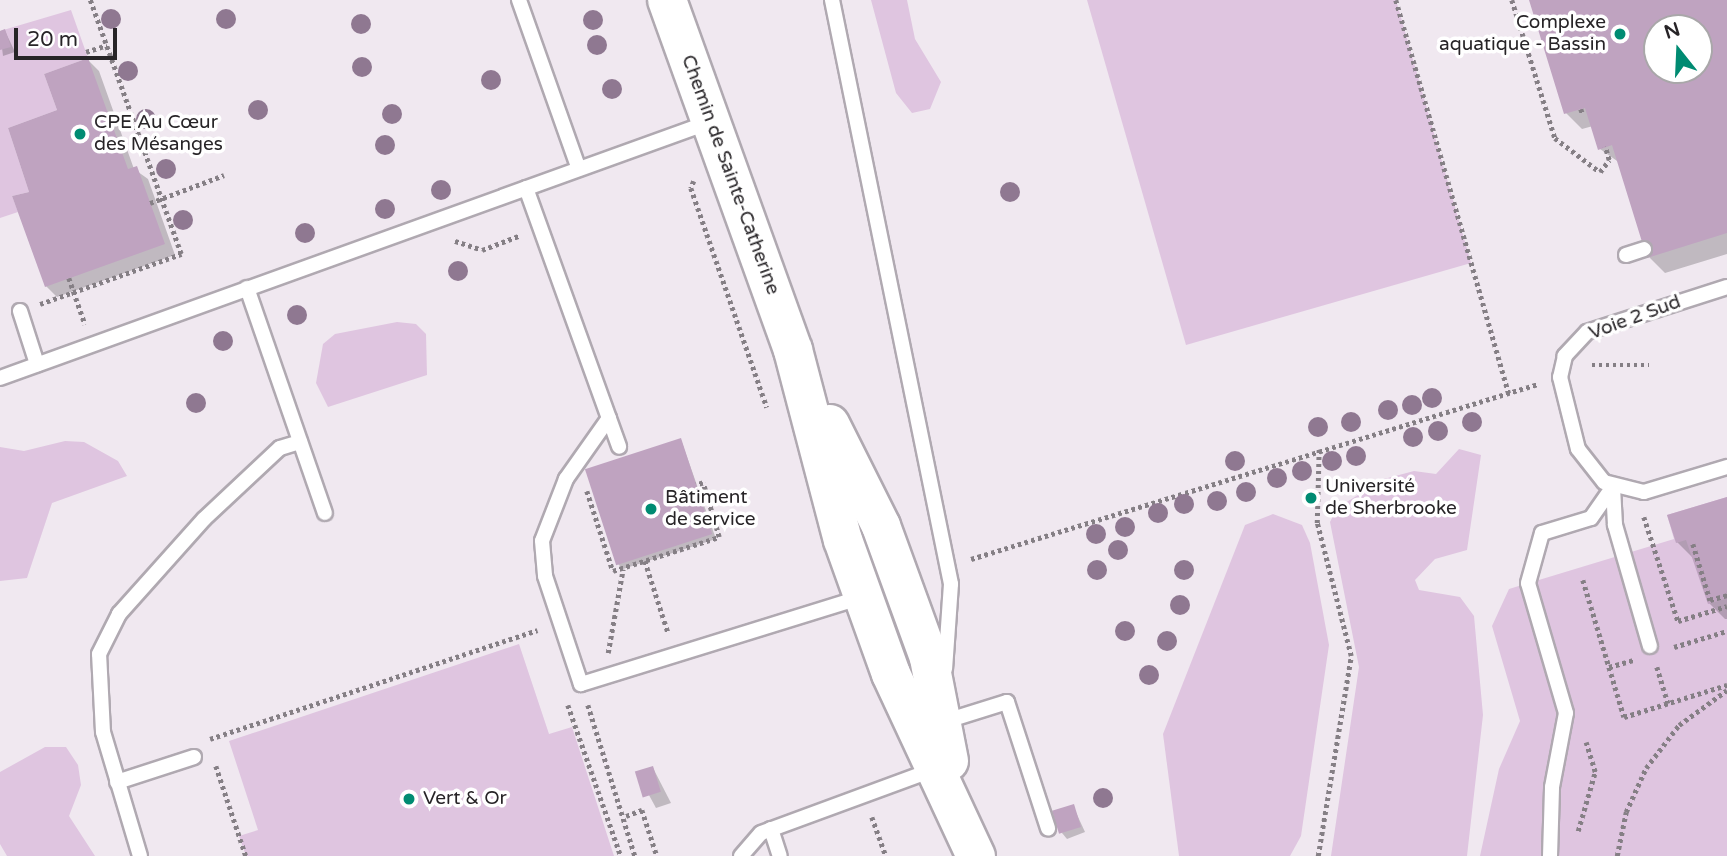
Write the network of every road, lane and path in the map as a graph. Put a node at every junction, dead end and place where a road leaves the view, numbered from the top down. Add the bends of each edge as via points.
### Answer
1 (90, 0) edge
2 (519, 0) edge
3 (667, 0) edge
4 (832, 0) edge
5 (1396, 0) edge
6 (1512, 0) edge
7 (107, 45) junction
8 (86, 52) dead end
9 (711, 121) junction
10 (1605, 147) dead end
11 (579, 169) junction
12 (224, 175) dead end
13 (696, 177) dead end
14 (526, 188) junction
15 (161, 198) junction
16 (150, 202) dead end
17 (531, 231) dead end
18 (443, 245) dead end
19 (1644, 249) dead end
20 (1626, 256) dead end
21 (69, 278) dead end
22 (1727, 287) edge
23 (247, 288) junction
24 (74, 292) junction
25 (38, 305) dead end
26 (20, 311) dead end
27 (92, 345) junction
28 (793, 350) junction
29 (1597, 363) dead end
30 (37, 364) junction
31 (1649, 365) dead end
32 (0, 378) edge
33 (1542, 383) dead end
34 (1509, 393) junction
35 (608, 418) junction
36 (773, 423) dead end
37 (300, 442) junction
38 (619, 447) dead end
39 (1320, 449) junction
40 (1727, 467) edge
41 (585, 483) dead end
42 (696, 485) dead end
43 (1613, 487) junction
44 (325, 513) dead end
45 (1693, 544) dead end
46 (1654, 545) dead end
47 (972, 559) dead end
48 (645, 561) junction
49 (623, 568) junction
50 (1583, 580) dead end
51 (1727, 595) edge
52 (864, 597) junction
53 (1727, 606) edge
54 (664, 622) dead end
55 (545, 640) dead end
56 (1650, 646) joint
57 (607, 650) dead end
58 (581, 684) junction
59 (1727, 687) edge
60 (565, 698) dead end
61 (1668, 703) junction
62 (931, 727) junction
63 (1575, 732) dead end
64 (194, 757) dead end
65 (944, 766) junction
66 (117, 782) junction
67 (626, 816) junction
68 (874, 823) dead end
69 (1048, 828) dead end
70 (771, 829) junction
71 (1577, 835) dead end
72 (140, 856) edge
73 (246, 856) edge
74 (621, 856) edge
75 (635, 856) edge
76 (657, 856) edge
77 (741, 856) edge
78 (780, 856) edge
79 (885, 856) edge
80 (976, 856) edge
81 (1318, 856) edge
82 (1550, 856) edge
83 (1617, 856) edge

1 - 7 path
2 - 11 lane
3 - 9 main road, Chemin de Sainte-Catherine
4 - 62 lane via 951,583
5 - 34 path
6 - 10 path via 1555,138 1600,172 1609,160
7 - 8 path
7 - 15 path
9 - 11 lane
9 - 28 main road, Chemin de Sainte-Catherine
11 - 14 lane
12 - 15 path
13 - 36 path via 691,188
14 - 23 lane
14 - 35 lane
15 - 16 path
15 - 24 path via 181,254
17 - 18 path via 482,250 455,241
19 - 20 lane
21 - 24 path
22 - 43 lane, Voie 2 Sud via 1597,328 1565,356 1560,387 1578,449 1595,476
23 - 27 lane
23 - 37 lane
24 - 25 path
24 - 27 path
26 - 30 lane
27 - 30 lane
28 - 52 main road, Chemin de Sainte-Catherine
28 - 62 main road, Chemin de Sainte-Catherine via 881,526 929,658
29 - 31 path
30 - 32 lane
33 - 34 path
34 - 39 path
35 - 38 lane
35 - 58 lane via 566,479 542,541 545,576
37 - 44 lane
37 - 66 lane via 281,448 204,519 107,636 97,702
39 - 47 path
39 - 81 path via 1317,523 1351,656
40 - 43 lane via 1644,492
41 - 49 path via 613,571
42 - 48 path via 703,483 719,537
43 - 56 lane via 1615,526
43 - 82 lane via 1591,518 1542,533 1528,583 1566,713 1552,787
45 - 51 path via 1710,600
46 - 53 path via 1678,621
48 - 49 path
48 - 54 path
49 - 57 path
50 - 61 path via 1624,717
52 - 58 lane
52 - 62 main road, Chemin de Sainte-Catherine
55 - 73 path via 541,629 208,740
56 - 61 path
58 - 67 path
59 - 61 path
59 - 83 path via 1679,725 1646,768 1626,812
60 - 74 path
62 - 65 main road, Chemin de Sainte-Catherine
62 - 69 lane via 1007,702
63 - 71 path via 1595,772
64 - 66 lane
65 - 70 lane
65 - 80 main road, Chemin de Sainte-Catherine
66 - 72 lane
67 - 75 path
67 - 76 path via 642,810
68 - 79 path
70 - 77 lane via 748,841
70 - 78 lane

